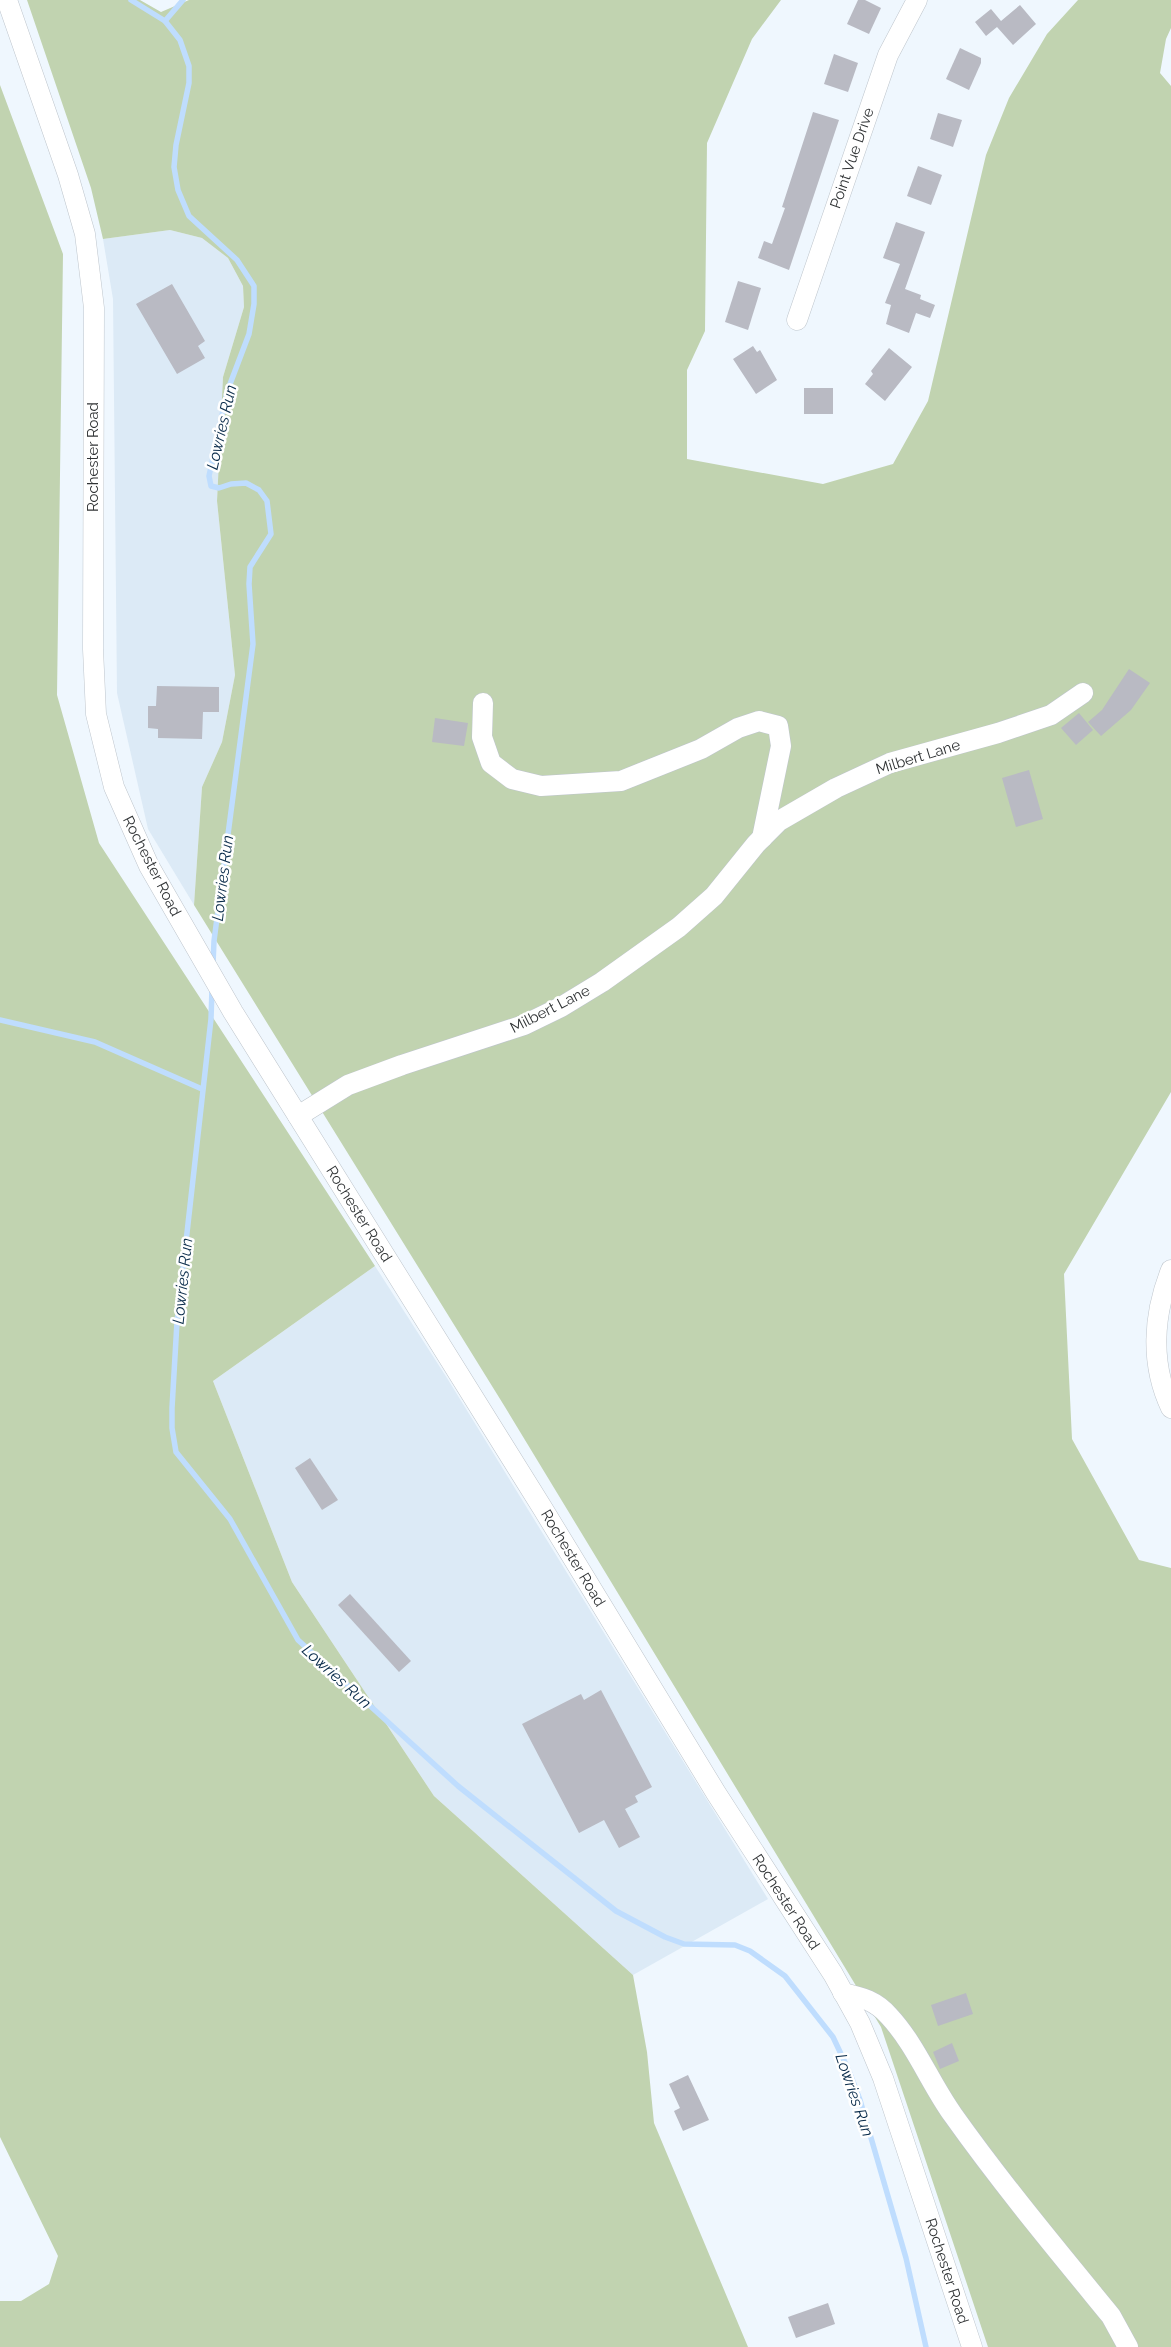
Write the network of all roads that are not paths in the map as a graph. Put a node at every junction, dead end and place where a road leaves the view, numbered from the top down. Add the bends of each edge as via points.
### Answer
1 (8, 0) edge
2 (917, 0) edge
3 (797, 320) dead end
4 (1083, 693) dead end
5 (483, 703) dead end
6 (762, 838) junction
7 (298, 1116) junction
8 (1171, 1270) edge
9 (1171, 1408) edge
10 (843, 1993) junction
11 (972, 2347) edge
12 (1128, 2347) edge

1 - 7 street, Rochester Road via 68,174 85,234 94,308 92,649 96,714 104,752 114,787 149,866 221,992
2 - 3 street, Point Vue Drive via 888,55
4 - 6 street, Milbert Lane via 1051,715 881,767 802,806 779,821
5 - 6 street, Milbert Lane via 482,737 491,763 512,779 541,786 621,782 701,749 738,728 759,721 778,726 781,746
6 - 7 street, Milbert Lane via 714,896 679,927 561,1007 524,1025 348,1086
7 - 10 street, Rochester Road
8 - 9 street via 1155,1330 1162,1390
10 - 11 street, Rochester Road via 860,2023 883,2078
10 - 12 street via 870,1999 889,2016 972,2142 1110,2316

